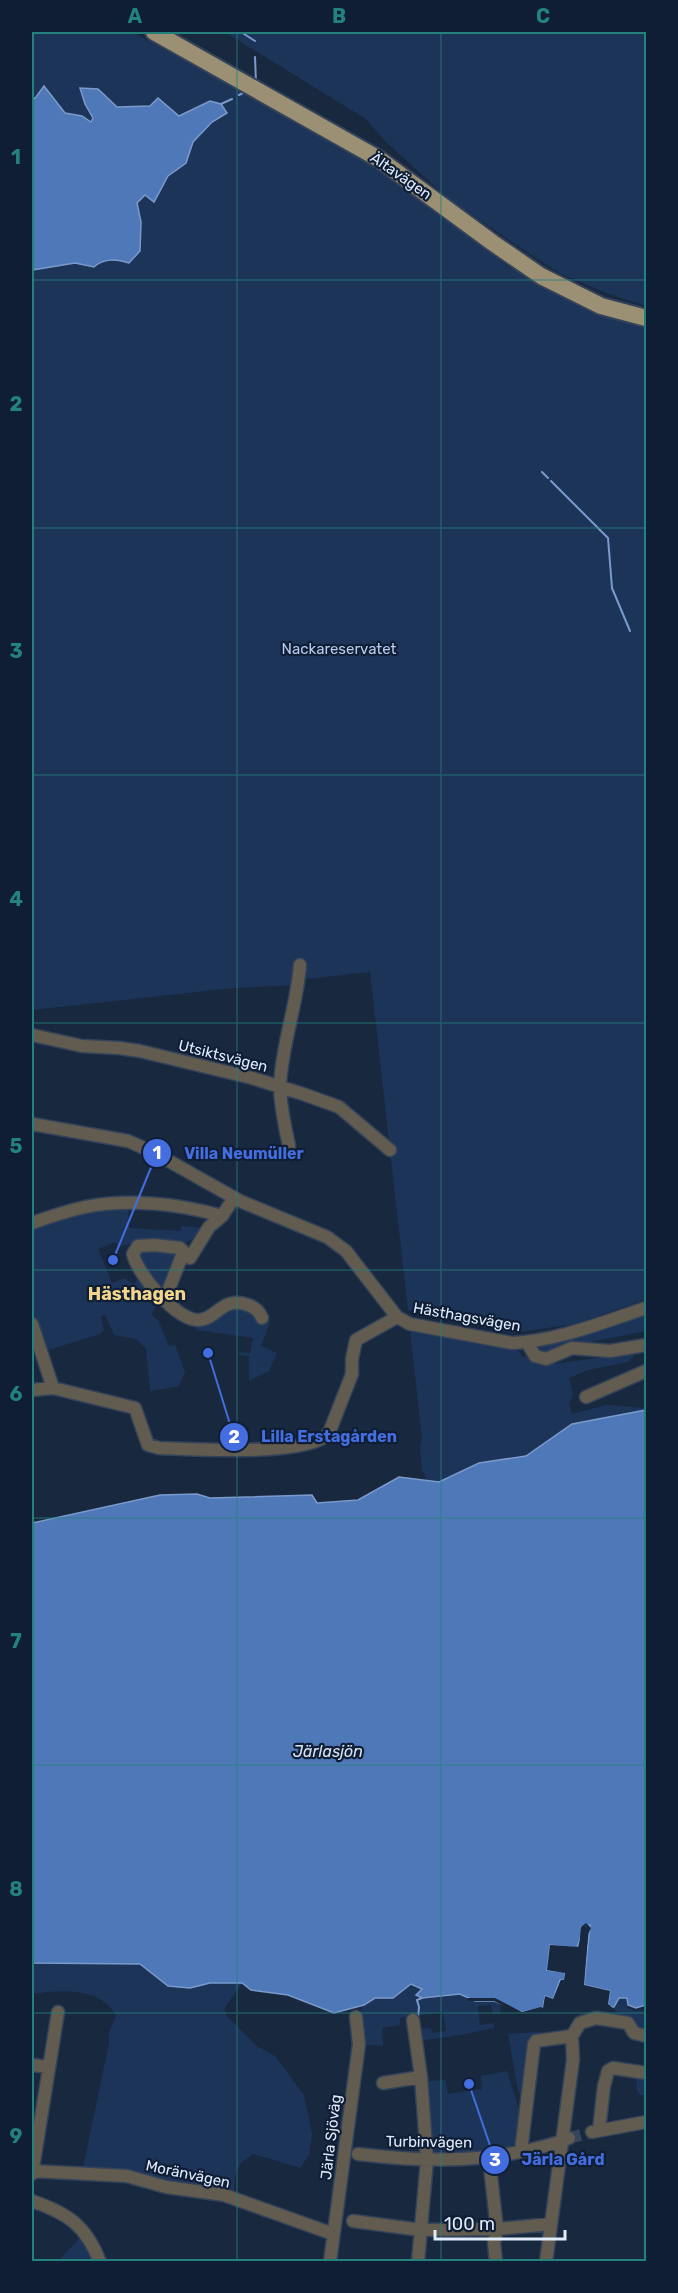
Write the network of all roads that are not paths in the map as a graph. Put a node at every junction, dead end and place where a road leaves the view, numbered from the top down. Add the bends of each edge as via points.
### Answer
1 (154, 32) edge
2 (646, 318) edge
3 (300, 965) dead end
4 (32, 1035) edge
5 (280, 1087) junction
6 (32, 1124) edge
7 (289, 1146) dead end
8 (390, 1150) dead end
9 (234, 1198) junction
10 (222, 1216) junction
11 (32, 1223) edge
12 (188, 1256) junction
13 (165, 1299) junction
14 (646, 1308) edge
15 (397, 1317) junction
16 (262, 1318) dead end
17 (32, 1324) edge
18 (527, 1342) junction
19 (646, 1346) edge
20 (646, 1371) edge
21 (53, 1388) junction
22 (32, 1390) edge
23 (586, 1397) dead end
24 (58, 2012) dead end
25 (356, 2017) dead end
26 (413, 2020) dead end
27 (573, 2036) junction
28 (646, 2036) edge
29 (32, 2065) edge
30 (49, 2067) junction
31 (646, 2073) edge
32 (421, 2077) junction
33 (383, 2083) dead end
34 (646, 2122) edge
35 (566, 2139) junction
36 (521, 2151) junction
37 (358, 2154) dead end
38 (489, 2158) junction
39 (427, 2160) junction
40 (32, 2172) edge
41 (32, 2201) edge
42 (353, 2221) dead end
43 (551, 2224) junction
44 (497, 2229) junction
45 (421, 2230) junction
46 (333, 2234) junction
47 (100, 2262) edge
48 (330, 2262) edge
49 (418, 2262) edge
50 (496, 2262) edge
51 (546, 2262) edge

1 - 2 main road, Ältavägen via 379,159 541,276 601,306
3 - 5 street
4 - 5 street, Utsiktsvägen via 73,1045 140,1051
5 - 7 street
5 - 8 street, Utsiktsvägen via 339,1107
6 - 9 street, Hästhagsvägen via 128,1141
9 - 10 street
9 - 15 street, Hästhagsvägen via 337,1242
10 - 11 street via 156,1205 107,1204
10 - 12 street
12 - 13 street via 181,1258
12 - 13 street via 180,1248 154,1245 138,1246 133,1254 145,1279
13 - 16 street via 179,1313 197,1320 229,1303 239,1302 252,1306
14 - 18 street, Hästhagsvägen
15 - 18 street, Hästhagsvägen via 426,1328 512,1343
15 - 21 street via 356,1340 352,1374 329,1432 324,1439 310,1443 265,1450 159,1448 148,1445 135,1408
17 - 21 street
18 - 19 street, Hästhagsvägen via 534,1356 546,1359 572,1348 610,1351
20 - 23 street
21 - 22 street
24 - 30 street
25 - 46 street, Järla Sjöväg via 359,2044
26 - 32 street
27 - 28 street via 580,2023 596,2018 628,2023 634,2033
27 - 35 street
27 - 36 street via 534,2044
29 - 30 street
30 - 40 street
31 - 34 street via 613,2068 608,2071 595,2131
32 - 33 street
32 - 39 street
35 - 36 street, Turbinvägen
35 - 43 street
36 - 38 street, Turbinvägen
37 - 39 street, Turbinvägen
38 - 39 street, Turbinvägen
38 - 44 street
39 - 45 street
40 - 46 street, Moränvägen via 127,2176 166,2187 224,2195
41 - 47 street via 53,2208 78,2224
42 - 45 street
43 - 44 street
43 - 51 street
44 - 45 street
44 - 50 street
45 - 49 street
46 - 48 street, Järla Sjöväg

